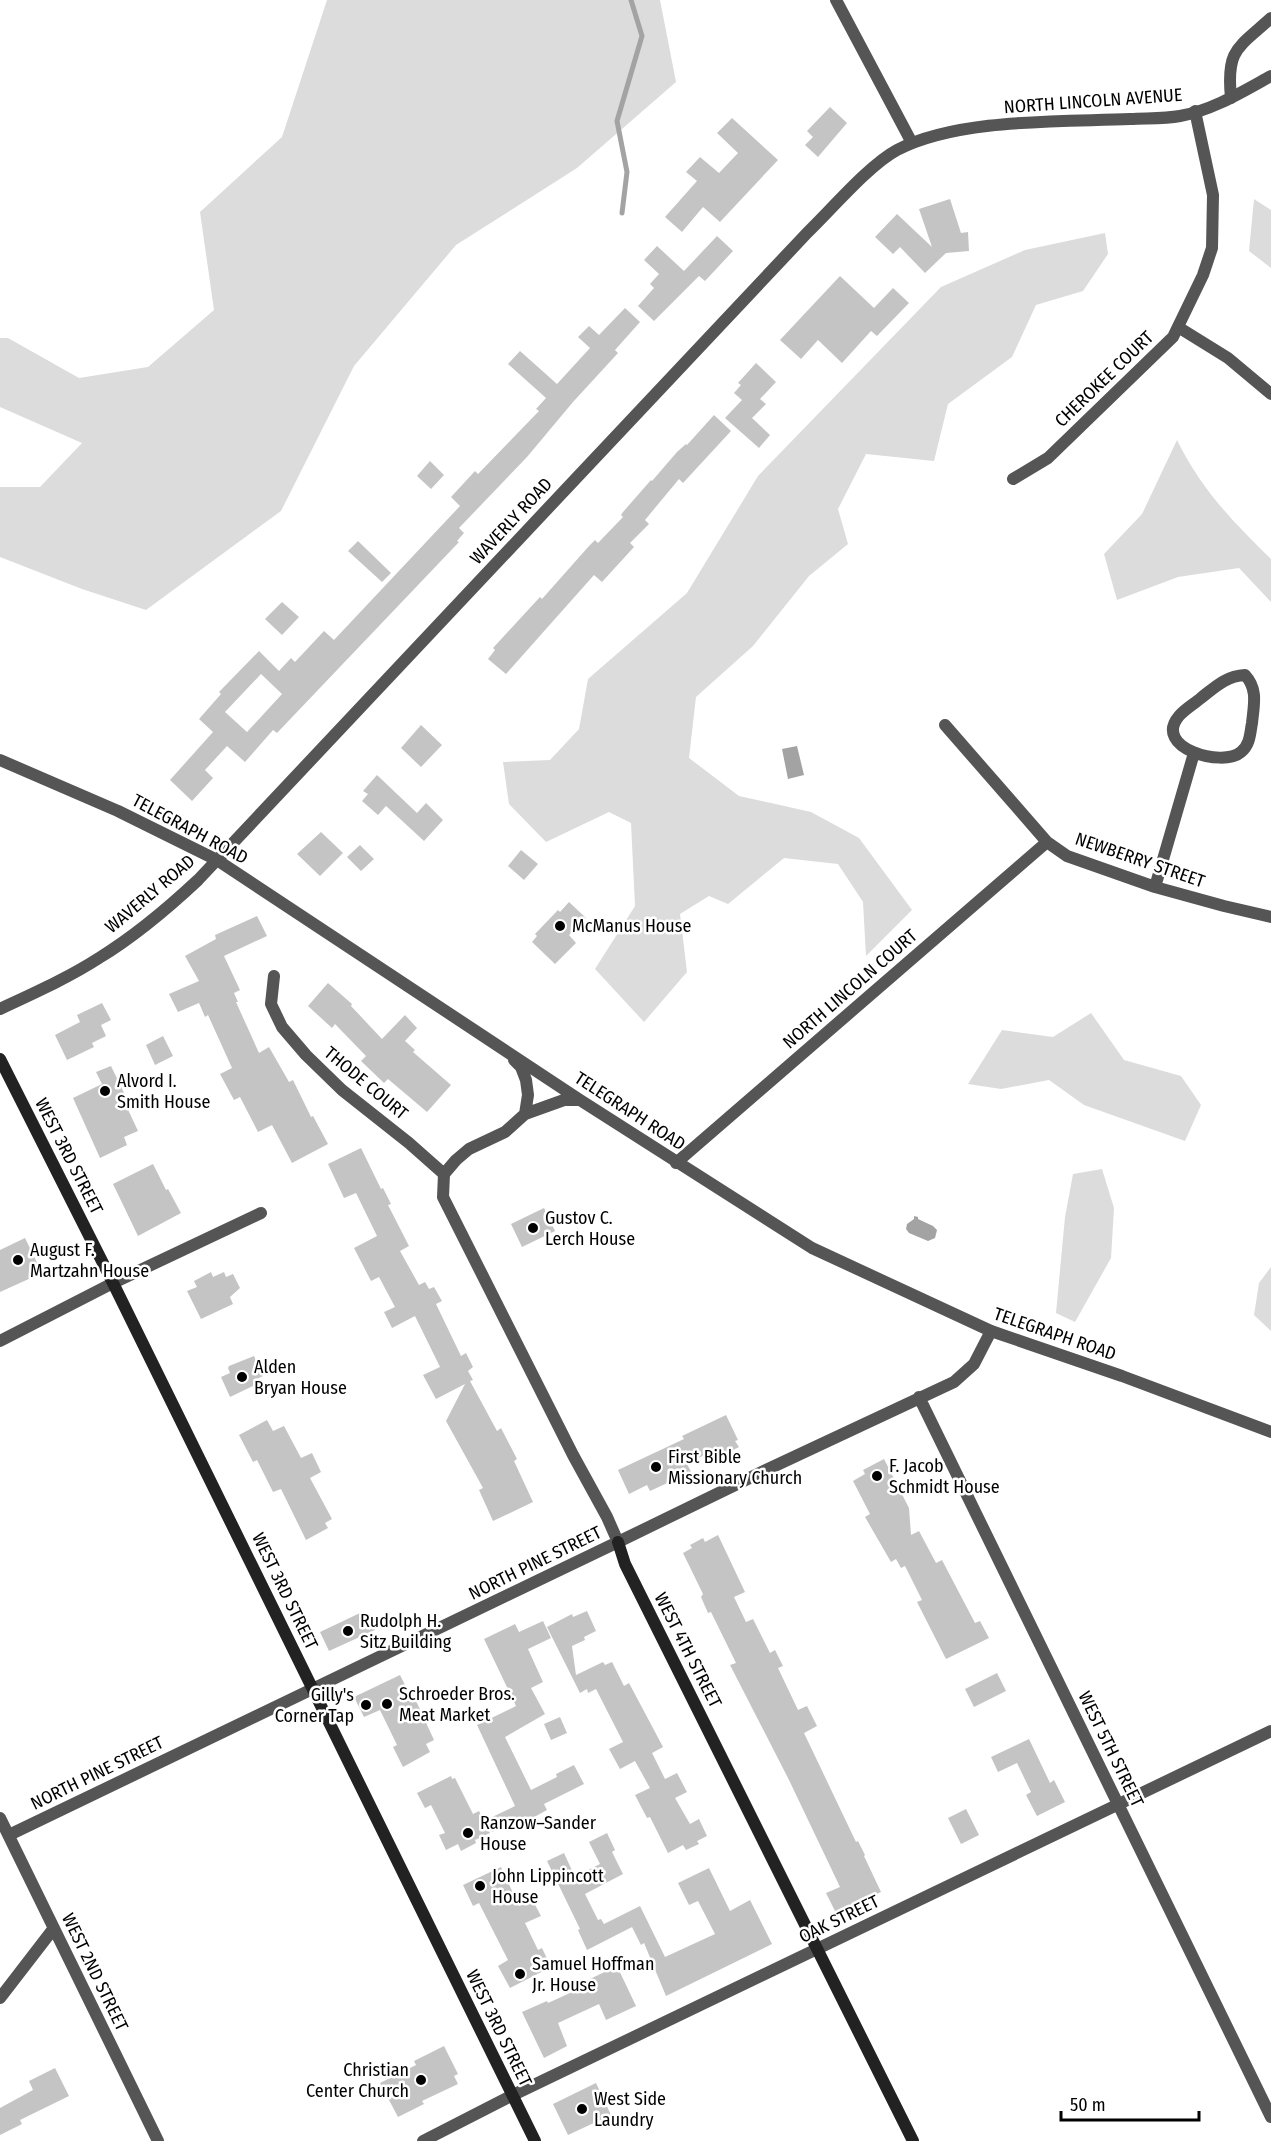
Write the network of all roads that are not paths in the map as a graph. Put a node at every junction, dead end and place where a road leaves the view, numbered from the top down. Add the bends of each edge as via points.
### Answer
1 (836, 0) edge
2 (1271, 18) edge
3 (1271, 76) edge
4 (1231, 98) junction
5 (1195, 111) junction
6 (912, 143) junction
7 (1178, 327) junction
8 (1271, 394) edge
9 (1013, 479) dead end
10 (945, 725) dead end
11 (1194, 753) junction
12 (0, 760) edge
13 (1047, 842) junction
14 (217, 860) junction
15 (1155, 887) junction
16 (1271, 917) edge
17 (274, 976) dead end
18 (0, 1009) edge
19 (510, 1054) junction
20 (0, 1059) edge
21 (580, 1100) junction
22 (525, 1114) junction
23 (676, 1163) junction
24 (444, 1174) junction
25 (261, 1213) dead end
26 (113, 1283) junction
27 (991, 1331) junction
28 (0, 1341) edge
29 (919, 1397) junction
30 (1271, 1432) edge
31 (618, 1542) junction
32 (314, 1690) junction
33 (1271, 1731) edge
34 (1118, 1804) junction
35 (0, 1818) edge
36 (9, 1836) junction
37 (54, 1928) junction
38 (818, 1949) junction
39 (0, 1998) edge
40 (513, 2095) junction
41 (1271, 2117) edge
42 (159, 2141) edge
43 (423, 2141) edge
44 (535, 2141) edge
45 (913, 2141) edge

1 - 6 street
2 - 4 street via 1234,52 1229,74
3 - 4 street, NORTH LINCOLN AVENUE
4 - 5 street, NORTH LINCOLN AVENUE
5 - 6 street, NORTH LINCOLN AVENUE via 1180,116 996,126
5 - 7 street, CHEROKEE COURT via 1212,195 1212,248
6 - 14 street, WAVERLY ROAD via 874,167 807,233
7 - 8 street via 1228,358
7 - 9 street, CHEROKEE COURT via 1173,337 1048,458
10 - 13 street, NEWBERRY STREET
11 - 11 street via 1225,759 1235,757 1249,743 1254,691 1245,675 1222,681 1178,717 1174,737 1179,745
11 - 15 street
12 - 14 street, TELEGRAPH ROAD via 118,811
13 - 15 street, NEWBERRY STREET via 1067,856
13 - 23 street, NORTH LINCOLN COURT
14 - 18 street, WAVERLY ROAD via 166,909 127,939 64,978
14 - 19 street, TELEGRAPH ROAD
15 - 16 street, NEWBERRY STREET
17 - 24 street, THODE COURT via 271,1004 282,1027 306,1055
19 - 21 street, TELEGRAPH ROAD
19 - 22 street via 526,1080
20 - 26 main road, WEST 3RD STREET
21 - 22 street via 564,1100
21 - 23 street, TELEGRAPH ROAD
22 - 24 street via 505,1132 469,1149
23 - 27 street, TELEGRAPH ROAD via 812,1248
24 - 31 street, WEST 4TH STREET via 443,1197
25 - 26 street
26 - 28 street
26 - 32 main road, WEST 3RD STREET
27 - 29 street, NORTH PINE STREET via 974,1364 954,1382
27 - 30 street, TELEGRAPH ROAD
29 - 31 street, NORTH PINE STREET
29 - 34 street, WEST 5TH STREET
31 - 32 street, NORTH PINE STREET
31 - 38 main road, WEST 4TH STREET via 625,1564
32 - 36 street, NORTH PINE STREET
32 - 40 main road, WEST 3RD STREET
33 - 34 street, OAK STREET
34 - 38 street, OAK STREET
34 - 41 street, WEST 5TH STREET
35 - 36 street, WEST 2ND STREET
36 - 37 street, WEST 2ND STREET
37 - 39 street
37 - 42 street, WEST 2ND STREET
38 - 40 street, OAK STREET
38 - 45 main road, WEST 4TH STREET
40 - 43 street, OAK STREET
40 - 44 main road, WEST 3RD STREET

